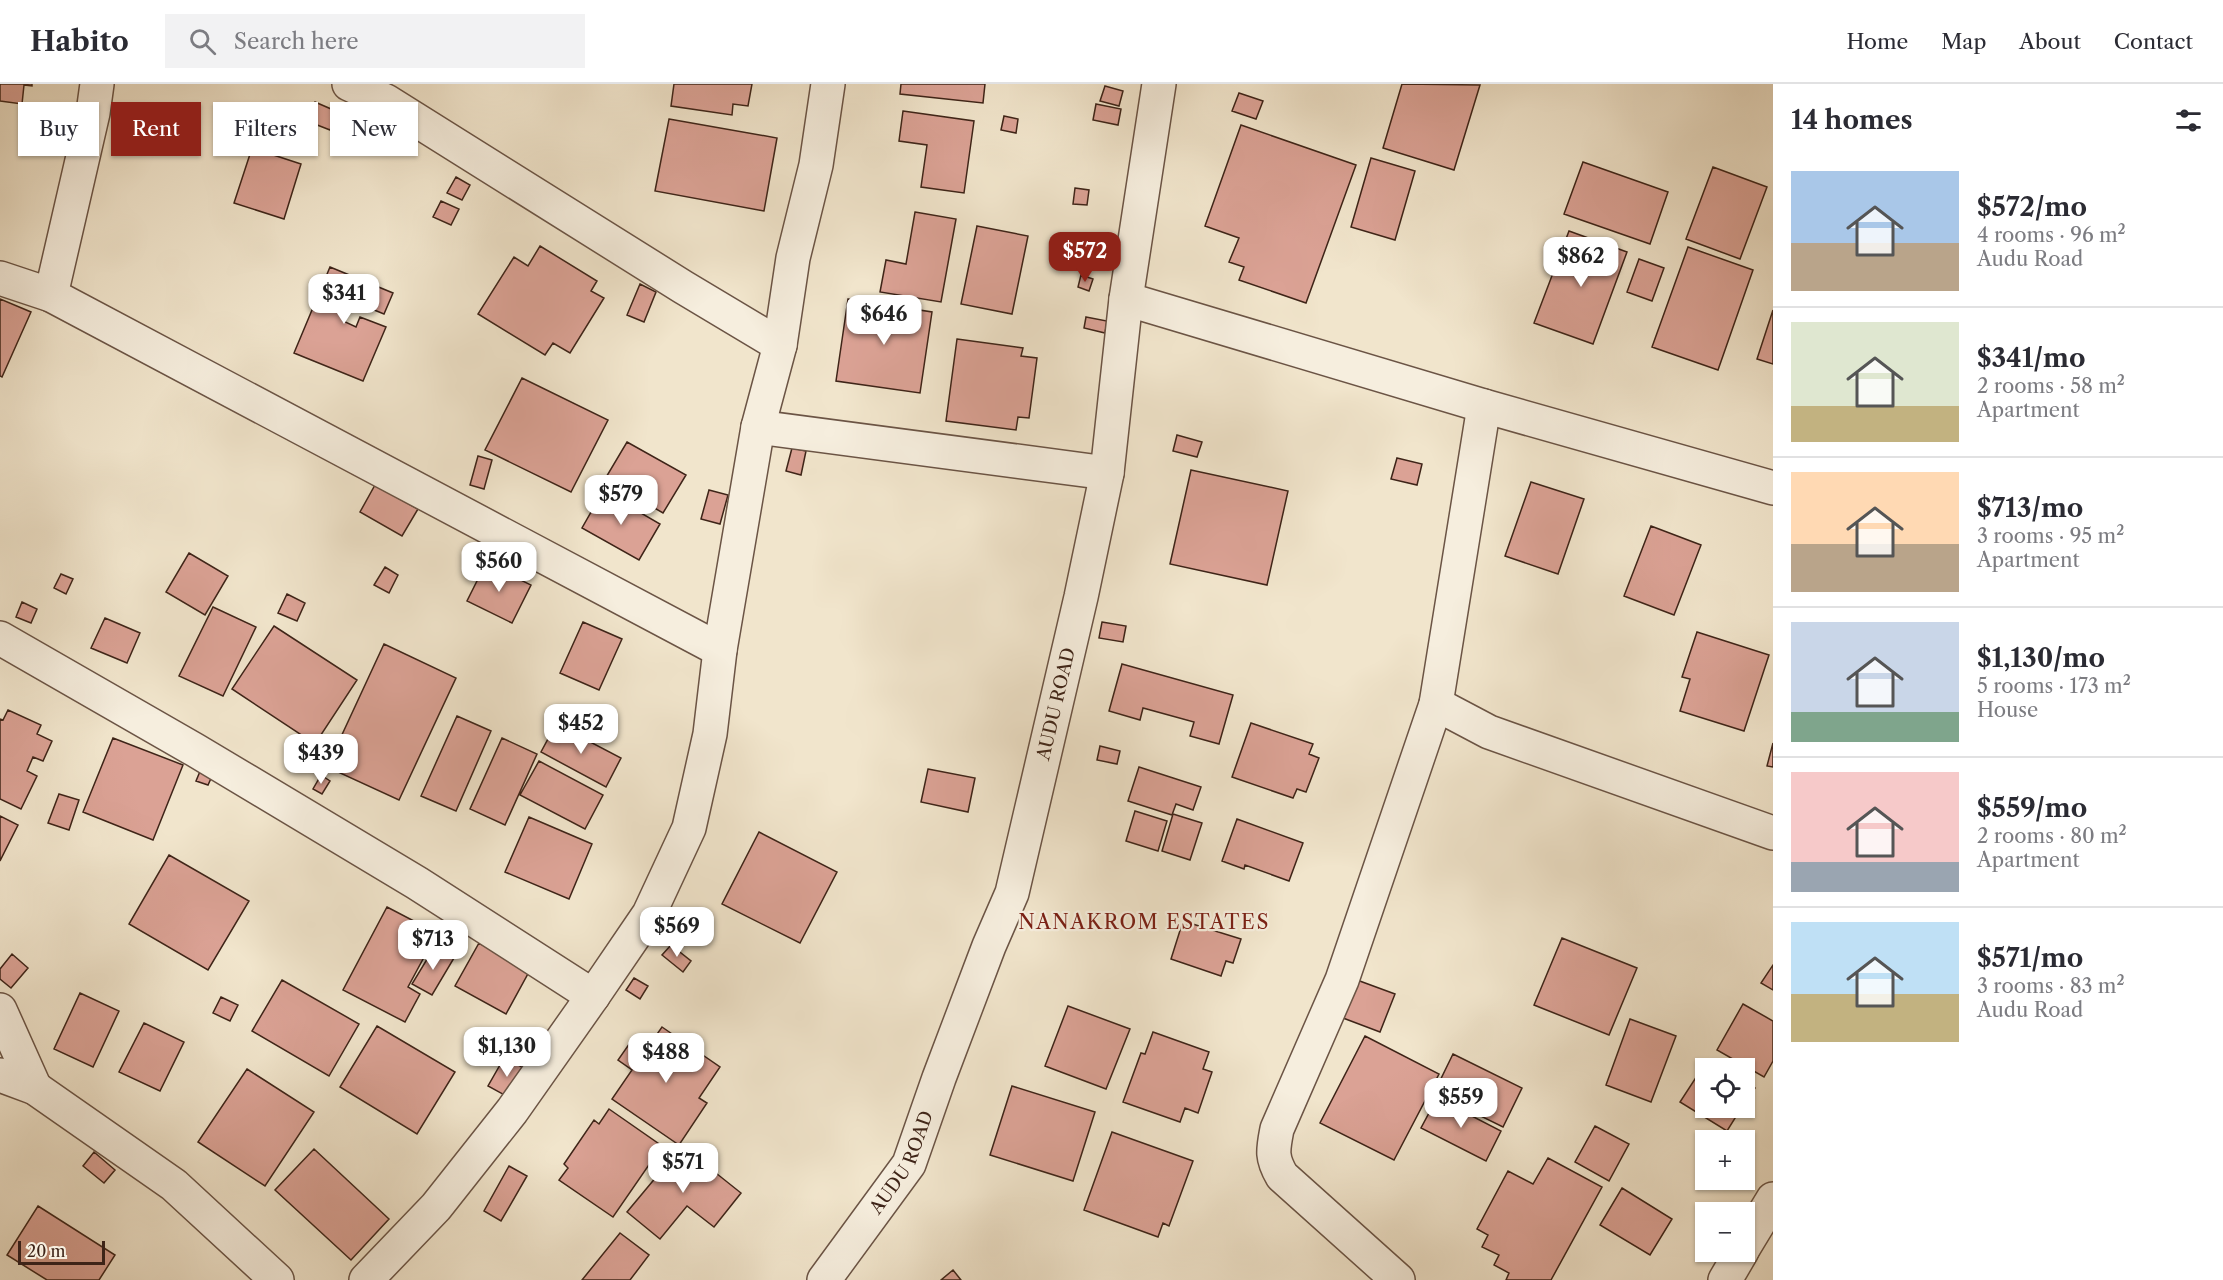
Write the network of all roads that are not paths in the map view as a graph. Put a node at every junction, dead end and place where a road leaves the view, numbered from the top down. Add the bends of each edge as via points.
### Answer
1 (97, 84) edge
2 (349, 84) edge
3 (828, 84) edge
4 (1159, 84) edge
5 (0, 278) edge
6 (51, 295) junction
7 (1126, 298) junction
8 (780, 345) junction
9 (1484, 406) junction
10 (758, 427) junction
11 (1107, 473) junction
12 (1773, 488) edge
13 (0, 638) edge
14 (720, 650) junction
15 (1436, 704) junction
16 (1773, 833) edge
17 (593, 996) junction
18 (0, 1010) edge
19 (0, 1075) edge
20 (35, 1088) junction
21 (1773, 1199) edge
22 (1755, 1229) edge
23 (1736, 1262) edge
24 (277, 1280) edge
25 (366, 1280) edge
26 (824, 1280) edge
27 (1398, 1280) edge
28 (1725, 1280) edge

1 - 6 street
2 - 8 street via 387,101
3 - 8 street
4 - 7 street, AUDU ROAD
5 - 6 street
6 - 14 street
7 - 9 street
7 - 11 street, AUDU ROAD
8 - 10 street
9 - 12 street
9 - 15 street
10 - 11 street
10 - 14 street
11 - 26 street, AUDU ROAD via 1012,893 909,1164
13 - 17 street via 417,883
14 - 17 street via 710,734 689,828 649,914
15 - 16 street via 1489,732
15 - 27 street via 1342,980 1277,1129 1273,1151 1282,1176
17 - 25 street via 512,1111 436,1207
18 - 20 street
19 - 20 street
20 - 24 street via 174,1185
21 - 22 street
23 - 28 street

